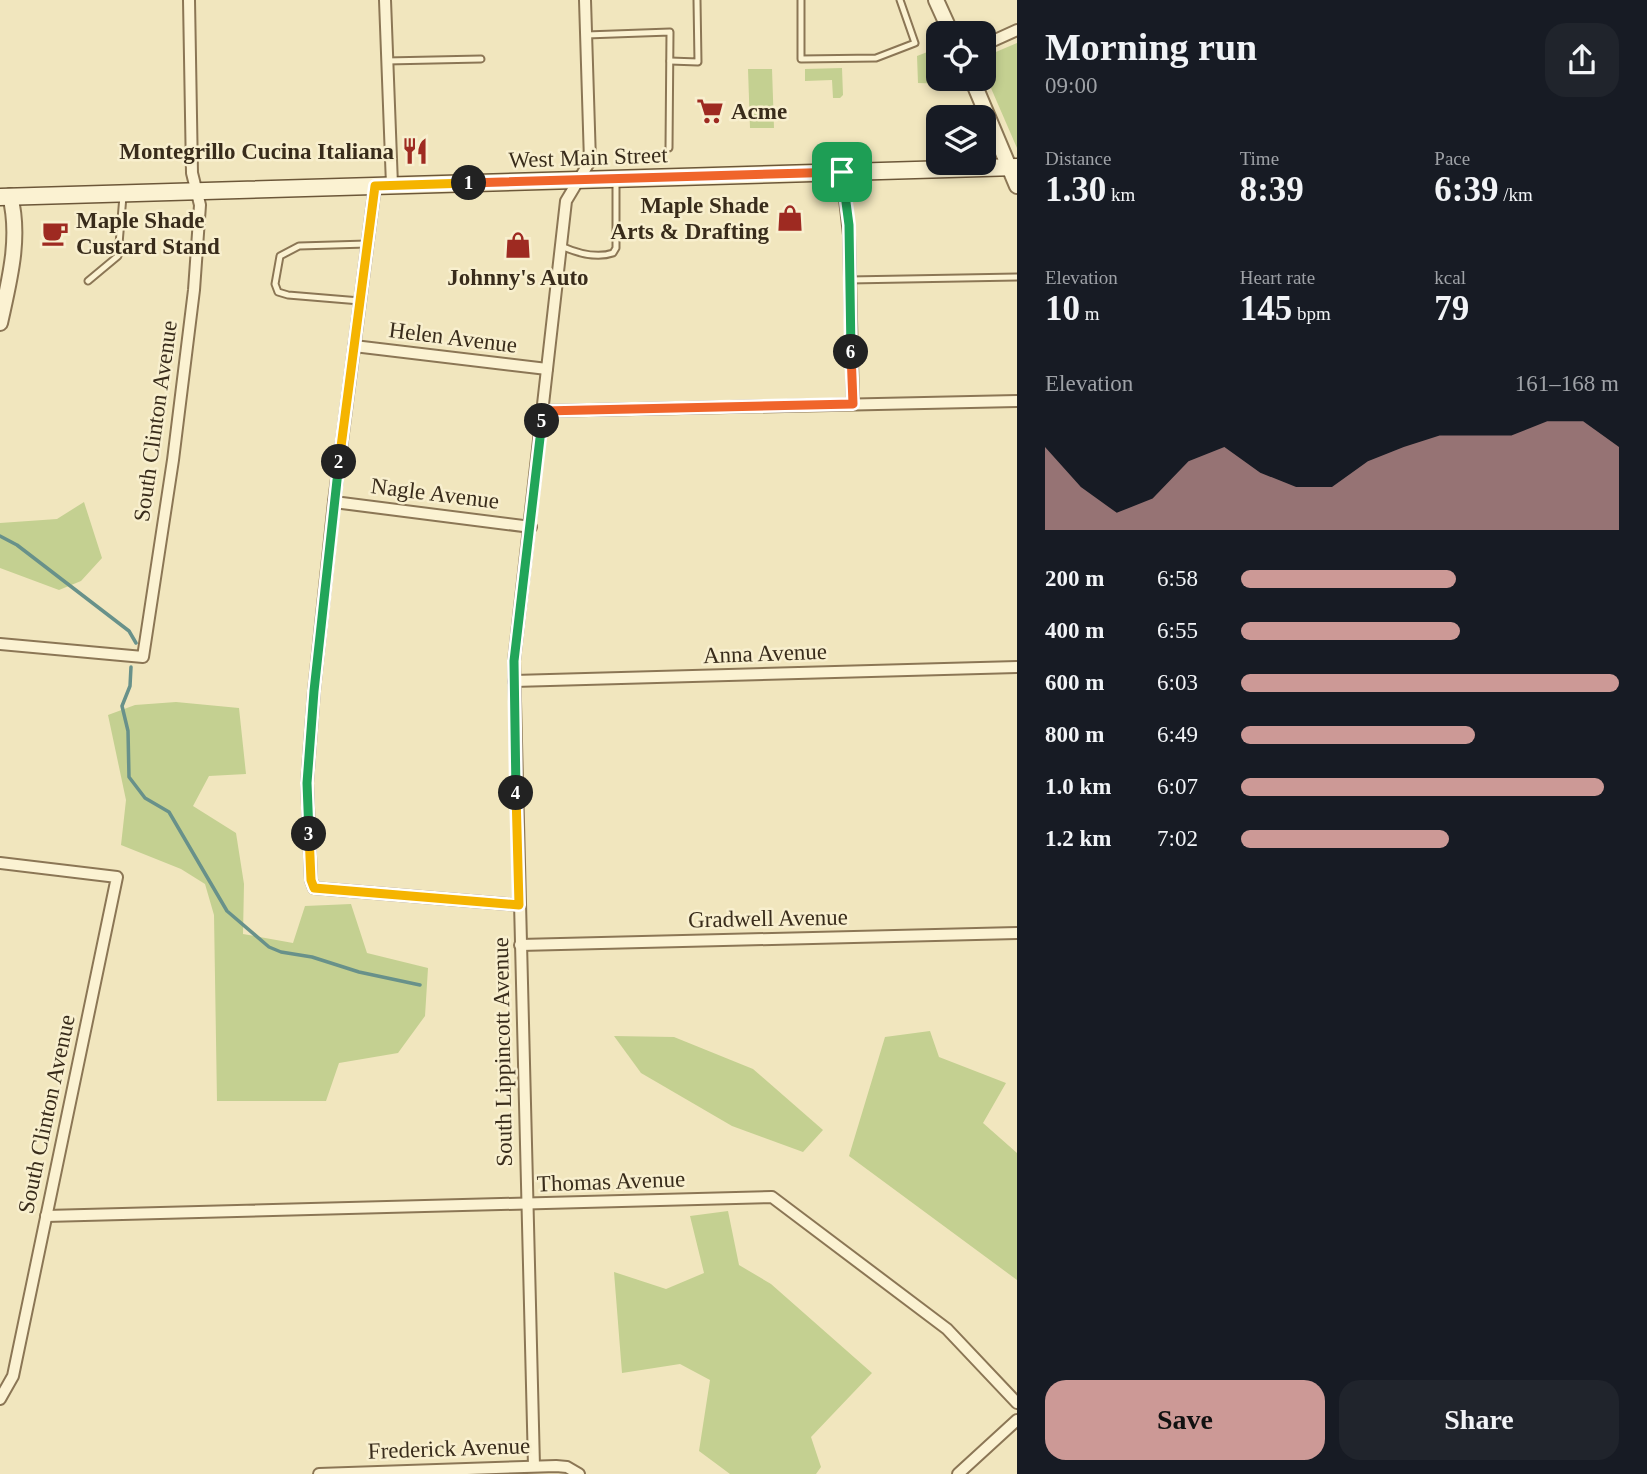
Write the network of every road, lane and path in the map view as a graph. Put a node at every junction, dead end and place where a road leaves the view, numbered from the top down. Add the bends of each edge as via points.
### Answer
1 (189, 0) edge
2 (385, 0) edge
3 (585, 0) edge
4 (697, 0) edge
5 (801, 0) edge
6 (900, 0) edge
7 (936, 0) edge
8 (946, 21) edge
9 (1017, 30) edge
10 (586, 35) junction
11 (996, 40) edge
12 (481, 59) dead end
13 (386, 61) junction
14 (670, 61) junction
15 (978, 91) edge
16 (669, 148) dead end
17 (1013, 167) edge
18 (842, 172) junction
19 (615, 178) junction
20 (577, 180) junction
21 (392, 185) junction
22 (375, 186) junction
23 (1017, 186) edge
24 (196, 190) junction
25 (123, 192) junction
26 (3, 193) edge
27 (367, 244) junction
28 (561, 246) junction
29 (1017, 276) edge
30 (849, 280) junction
31 (88, 281) dead end
32 (360, 301) junction
33 (0, 323) edge
34 (354, 346) junction
35 (547, 369) junction
36 (1017, 401) edge
37 (853, 404) junction
38 (543, 411) junction
39 (334, 502) junction
40 (531, 527) junction
41 (0, 644) edge
42 (1017, 667) edge
43 (514, 681) junction
44 (0, 863) edge
45 (519, 905) junction
46 (1017, 933) edge
47 (520, 945) junction
48 (527, 1205) junction
49 (46, 1216) junction
50 (0, 1399) edge
51 (1017, 1403) edge
52 (1017, 1420) edge
53 (534, 1466) junction
54 (319, 1474) edge
55 (579, 1474) edge
56 (958, 1474) edge

1 - 24 street, South Clinton Avenue
2 - 13 street
3 - 10 street, South Lippincott Avenue
4 - 14 lane via 698,62
5 - 6 lane via 802,59 876,58 915,43
7 - 8 street
9 - 11 street
10 - 14 lane via 670,32
10 - 20 street, South Lippincott Avenue via 590,161
12 - 13 lane
13 - 21 street
14 - 16 lane
15 - 17 street
17 - 18 main road, West Main Street
17 - 23 street
18 - 19 main road, West Main Street
18 - 30 street via 849,225
19 - 20 main road, West Main Street
19 - 28 lane via 613,253 579,254
20 - 21 main road, West Main Street
20 - 28 street, South Lippincott Avenue via 567,197
21 - 22 main road, West Main Street
22 - 24 main road, West Main Street
22 - 27 street
24 - 25 main road, West Main Street
24 - 41 street, South Clinton Avenue via 200,205 194,290 143,657
25 - 26 main road, West Main Street
25 - 31 lane via 118,256
26 - 33 street via 15,215 15,241
27 - 32 street
27 - 32 lane via 299,246 280,256 275,284 278,292 288,295
28 - 35 street, South Lippincott Avenue
29 - 30 lane
30 - 37 street
32 - 34 street
34 - 35 street, Helen Avenue
34 - 39 street
35 - 38 street, South Lippincott Avenue
36 - 37 street
37 - 38 street
38 - 40 street, South Lippincott Avenue
39 - 40 street, Nagle Avenue
39 - 45 street via 307,783 314,888
40 - 43 street, South Lippincott Avenue
42 - 43 street, Anna Avenue
43 - 45 street, South Lippincott Avenue
44 - 49 street, South Clinton Avenue via 117,877
45 - 47 street, South Lippincott Avenue
46 - 47 street, Gradwell Avenue
47 - 48 street, South Lippincott Avenue
48 - 49 street, Thomas Avenue
48 - 51 street, Thomas Avenue via 772,1197 947,1329
48 - 53 street, South Lippincott Avenue
49 - 50 street, South Clinton Avenue via 13,1376
52 - 56 street
53 - 54 street, Frederick Avenue
53 - 55 street, Frederick Avenue via 566,1467

